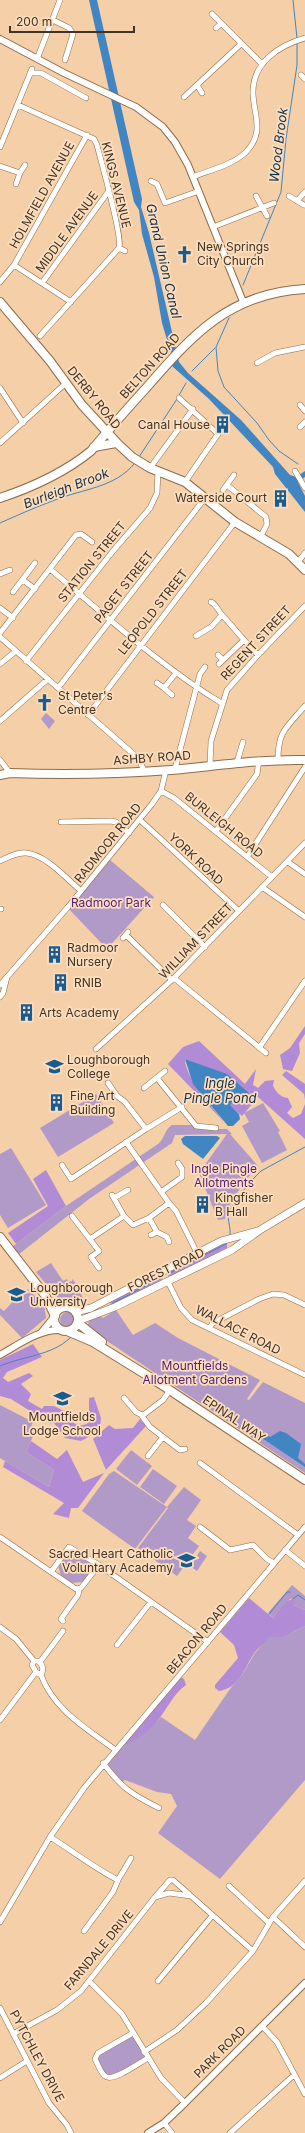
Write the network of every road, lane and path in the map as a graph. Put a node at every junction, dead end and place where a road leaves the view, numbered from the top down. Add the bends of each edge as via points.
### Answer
1 (59, 0) edge
2 (212, 14) dead end
3 (53, 20) junction
4 (221, 24) junction
5 (216, 28) dead end
6 (0, 39) edge
7 (303, 39) edge
8 (240, 44) junction
9 (37, 59) junction
10 (65, 60) dead end
11 (262, 64) junction
12 (197, 85) junction
13 (202, 93) dead end
14 (184, 97) dead end
15 (86, 98) dead end
16 (18, 105) junction
17 (87, 135) junction
18 (0, 147) edge
19 (25, 165) dead end
20 (0, 166) edge
21 (20, 173) junction
22 (193, 177) junction
23 (151, 181) dead end
24 (16, 184) dead end
25 (199, 191) junction
26 (108, 192) junction
27 (305, 192) edge
28 (256, 196) dead end
29 (288, 196) dead end
30 (297, 200) junction
31 (274, 203) dead end
32 (304, 205) edge
33 (262, 207) junction
34 (267, 216) dead end
35 (213, 227) junction
36 (119, 248) junction
37 (125, 251) dead end
38 (14, 265) junction
39 (0, 282) edge
40 (42, 283) junction
41 (305, 289) edge
42 (0, 302) edge
43 (70, 302) junction
44 (244, 304) junction
45 (36, 337) junction
46 (305, 347) edge
47 (257, 363) dead end
48 (66, 384) junction
49 (0, 388) edge
50 (179, 398) dead end
51 (300, 405) dead end
52 (192, 409) junction
53 (305, 411) edge
54 (305, 422) edge
55 (23, 423) junction
56 (300, 427) dead end
57 (106, 433) junction
58 (0, 443) edge
59 (116, 443) junction
60 (94, 447) junction
61 (154, 469) junction
62 (295, 471) dead end
63 (234, 475) dead end
64 (185, 482) junction
65 (227, 485) junction
66 (305, 488) edge
67 (223, 490) dead end
68 (0, 498) edge
69 (205, 498) junction
70 (234, 522) junction
71 (260, 538) junction
72 (92, 542) dead end
73 (305, 553) edge
74 (298, 562) junction
75 (35, 563) dead end
76 (50, 569) junction
77 (10, 570) dead end
78 (305, 570) edge
79 (3, 575) edge
80 (23, 580) junction
81 (35, 589) junction
82 (13, 592) dead end
83 (80, 594) junction
84 (216, 602) dead end
85 (305, 606) edge
86 (0, 608) edge
87 (222, 615) junction
88 (13, 618) junction
89 (111, 619) junction
90 (0, 633) edge
91 (200, 636) dead end
92 (0, 637) edge
93 (244, 641) junction
94 (140, 645) junction
95 (16, 651) junction
96 (218, 655) dead end
97 (258, 655) junction
98 (26, 660) junction
99 (0, 664) edge
100 (205, 667) dead end
101 (176, 673) junction
102 (48, 679) junction
103 (157, 682) dead end
104 (58, 688) junction
105 (164, 688) junction
106 (196, 688) junction
107 (172, 695) dead end
108 (222, 704) junction
109 (305, 706) edge
110 (88, 715) junction
111 (0, 721) edge
112 (243, 742) dead end
113 (278, 759) junction
114 (0, 760) edge
115 (259, 760) junction
116 (305, 760) edge
117 (237, 762) junction
118 (210, 766) junction
119 (305, 768) edge
120 (171, 770) junction
121 (144, 771) junction
122 (10, 773) junction
123 (0, 775) edge
124 (161, 791) junction
125 (140, 820) junction
126 (61, 822) dead end
127 (216, 831) junction
128 (129, 833) junction
129 (305, 843) edge
130 (247, 856) junction
131 (0, 861) edge
132 (288, 862) junction
133 (305, 874) edge
134 (272, 877) junction
135 (262, 887) junction
136 (81, 891) junction
137 (163, 905) dead end
138 (239, 911) junction
139 (305, 917) edge
140 (126, 935) dead end
141 (205, 947) junction
142 (7, 977) junction
143 (173, 979) junction
144 (305, 981) edge
145 (0, 985) edge
146 (0, 997) edge
147 (259, 1048) junction
148 (96, 1049) dead end
149 (266, 1053) dead end
150 (165, 1070) dead end
151 (157, 1078) junction
152 (108, 1083) dead end
153 (144, 1088) dead end
154 (182, 1107) junction
155 (216, 1128) dead end
156 (146, 1129) junction
157 (126, 1142) junction
158 (178, 1163) dead end
159 (62, 1165) dead end
160 (128, 1190) dead end
161 (161, 1192) junction
162 (305, 1203) edge
163 (169, 1204) junction
164 (72, 1216) dead end
165 (124, 1216) junction
166 (149, 1218) junction
167 (260, 1230) junction
168 (157, 1232) junction
169 (151, 1235) dead end
170 (0, 1237) edge
171 (90, 1239) junction
172 (227, 1239) junction
173 (169, 1242) dead end
174 (232, 1250) junction
175 (197, 1253) junction
176 (99, 1268) dead end
177 (162, 1271) junction
178 (168, 1282) junction
179 (44, 1295) junction
180 (305, 1305) edge
181 (63, 1308) junction
182 (75, 1312) junction
183 (55, 1316) junction
184 (78, 1322) junction
185 (210, 1328) junction
186 (64, 1331) junction
187 (39, 1334) junction
188 (0, 1355) edge
189 (305, 1375) edge
190 (153, 1379) junction
191 (170, 1390) junction
192 (124, 1398) dead end
193 (142, 1415) junction
194 (163, 1437) junction
195 (182, 1451) dead end
196 (149, 1453) dead end
197 (200, 1463) dead end
198 (304, 1480) edge
199 (200, 1527) dead end
200 (305, 1527) edge
201 (298, 1535) junction
202 (0, 1537) edge
203 (285, 1550) junction
204 (274, 1563) junction
205 (98, 1565) junction
206 (305, 1566) edge
207 (51, 1572) junction
208 (79, 1589) junction
209 (150, 1603) junction
210 (63, 1621) dead end
211 (0, 1627) edge
212 (63, 1631) dead end
213 (208, 1642) junction
214 (117, 1646) dead end
215 (34, 1661) junction
216 (40, 1662) junction
217 (38, 1674) junction
218 (2, 1714) edge
219 (0, 1720) edge
220 (114, 1749) junction
221 (103, 1763) junction
222 (157, 1805) dead end
223 (50, 1837) junction
224 (131, 1858) dead end
225 (118, 1880) junction
226 (305, 1881) edge
227 (229, 1886) dead end
228 (191, 1896) junction
229 (155, 1897) junction
230 (212, 1916) junction
231 (273, 1917) junction
232 (0, 1922) edge
233 (269, 1923) junction
234 (85, 1928) dead end
235 (305, 1947) edge
236 (253, 1951) junction
237 (89, 1981) junction
238 (158, 1981) dead end
239 (305, 1983) edge
240 (0, 2008) edge
241 (262, 2026) junction
242 (133, 2033) junction
243 (13, 2034) junction
244 (144, 2052) junction
245 (148, 2058) junction
246 (27, 2061) junction
247 (294, 2074) junction
248 (0, 2078) edge
249 (305, 2094) edge
250 (185, 2103) junction
251 (164, 2123) junction
252 (71, 2133) edge
253 (148, 2133) edge
254 (172, 2133) edge
255 (230, 2133) edge

1 - 3 street
2 - 4 street
3 - 9 street
3 - 10 street via 69,28 73,34
4 - 5 street
4 - 8 street
6 - 9 street
7 - 11 street via 275,51
8 - 11 street
8 - 12 street
9 - 22 street via 126,101 147,114 170,135 180,149
11 - 22 street via 253,90 258,124 253,142 238,158
12 - 13 street
12 - 14 street
15 - 16 street via 41,73 31,71
16 - 17 street, KINGS AVENUE
16 - 18 street
17 - 26 street, KINGS AVENUE via 94,139 97,145
17 - 38 street, HOLMFIELD AVENUE
19 - 21 street
20 - 21 street
21 - 24 street
22 - 25 street
23 - 25 street via 157,184 165,206
25 - 35 street
26 - 36 street, KINGS AVENUE
26 - 40 street, MIDDLE AVENUE
27 - 30 street
28 - 33 street
29 - 30 street
30 - 32 street
31 - 33 street
33 - 34 street
33 - 35 street
35 - 44 street
36 - 37 street
36 - 43 street
38 - 39 street, HOLMFIELD AVENUE
38 - 40 street
40 - 43 street
41 - 44 main road, BELTON ROAD via 272,293
42 - 45 main road, DERBY ROAD
43 - 45 street
44 - 57 main road, BELTON ROAD via 217,318 193,336
45 - 48 main road, DERBY ROAD via 38,345
46 - 47 street via 275,353
48 - 55 street
48 - 57 main road, DERBY ROAD
49 - 55 street
50 - 52 street
51 - 53 street
52 - 61 street
52 - 64 street via 218,434
54 - 56 street
55 - 58 street
57 - 59 main road, DERBY ROAD
57 - 60 main road, BELTON ROAD
59 - 60 main road
59 - 61 main road, DERBY ROAD via 137,460
60 - 68 main road, BELTON ROAD via 55,475
61 - 64 main road, DERBY ROAD
61 - 83 street, STATION STREET via 157,493 150,508
62 - 66 street
63 - 65 street
64 - 69 main road, DERBY ROAD
65 - 67 street
65 - 71 street via 266,517 267,524
69 - 70 main road, DERBY ROAD
69 - 89 street, PAGET STREET
70 - 71 main road, DERBY ROAD
70 - 94 street, LEOPOLD STREET
71 - 74 main road, DERBY ROAD
72 - 76 street via 81,534 76,535
73 - 74 street
74 - 78 main road, DERBY ROAD
75 - 80 street
76 - 81 street
76 - 83 street
77 - 79 street
80 - 81 street
80 - 82 street
81 - 88 street
83 - 89 street
83 - 98 street, STATION STREET
84 - 87 street
85 - 97 street, REGENT STREET
86 - 88 street
87 - 91 street
87 - 93 street
88 - 90 street
89 - 94 street
89 - 104 street, PAGET STREET
92 - 95 street
93 - 96 street via 221,662
93 - 97 street
94 - 101 street
94 - 110 street, LEOPOLD STREET
95 - 98 street
95 - 99 street
97 - 108 street, REGENT STREET via 230,685
98 - 102 street
100 - 106 street, RADMOOR ROAD
101 - 105 street
101 - 106 street
102 - 104 street
102 - 111 street
103 - 105 street
104 - 110 street
105 - 107 street
106 - 108 street
106 - 120 street, RADMOOR ROAD
108 - 118 street, REGENT STREET via 211,741
109 - 113 street via 283,732 278,742
110 - 121 street via 139,759
112 - 117 street
113 - 115 main road, ASHBY ROAD
113 - 116 main road, ASHBY ROAD
114 - 122 street
115 - 117 main road, ASHBY ROAD
115 - 127 street via 257,774
117 - 118 main road, ASHBY ROAD
118 - 120 main road, ASHBY ROAD
119 - 130 street
120 - 121 main road, ASHBY ROAD
120 - 124 street, RADMOOR ROAD
121 - 122 main road, ASHBY ROAD via 79,775
122 - 123 main road, ASHBY ROAD
124 - 125 street, RADMOOR ROAD
124 - 127 street, BURLEIGH ROAD
125 - 128 street, RADMOOR ROAD
125 - 138 street, YORK ROAD
126 - 128 street via 111,821
127 - 130 street, BURLEIGH ROAD
128 - 136 street, RADMOOR ROAD
129 - 132 street, WILLIAM STREET
130 - 134 street, BURLEIGH ROAD
131 - 136 street via 19,853 34,854 47,861
132 - 133 street
132 - 134 street, WILLIAM STREET
134 - 135 street, WILLIAM STREET
135 - 138 street, WILLIAM STREET
135 - 139 street
136 - 142 street, RADMOOR ROAD via 12,968
137 - 141 street
138 - 141 street, WILLIAM STREET
140 - 143 street
141 - 143 street, WILLIAM STREET
142 - 145 street, RADMOOR ROAD
142 - 146 street, RADMOOR ROAD
143 - 147 street
143 - 148 street, WILLIAM STREET
144 - 147 street
147 - 149 street
150 - 151 street
151 - 153 street
151 - 154 street
152 - 156 street
154 - 155 street via 196,1126
154 - 156 street
156 - 157 street
157 - 159 street via 71,1179
157 - 161 street
158 - 161 street via 182,1169 182,1177
160 - 165 street via 113,1197
161 - 163 street
162 - 167 main road, FOREST ROAD
163 - 166 street
163 - 175 street via 176,1212
164 - 171 street
165 - 166 street via 133,1225
165 - 171 street
166 - 168 street
167 - 172 main road, FOREST ROAD
167 - 174 main road, FOREST ROAD
168 - 169 street
168 - 173 street via 167,1237
170 - 179 main road
171 - 176 street via 99,1251 91,1257
172 - 174 main road
172 - 175 main road, FOREST ROAD
174 - 178 main road, FOREST ROAD
175 - 177 main road, FOREST ROAD
177 - 178 main road
177 - 182 main road, FOREST ROAD via 91,1308
178 - 184 main road, FOREST ROAD
178 - 185 street, WALLACE ROAD via 188,1316
179 - 181 main road
179 - 183 main road
180 - 185 street via 278,1294 268,1295 213,1323
181 - 182 main road
181 - 183 main road
182 - 184 main road
183 - 186 main road via 55,1324
183 - 187 street
184 - 186 main road via 74,1329
184 - 190 main road, EPINAL WAY
185 - 189 street, WALLACE ROAD
186 - 187 street via 51,1330
186 - 190 main road, EPINAL WAY via 93,1342
187 - 188 street
190 - 191 main road, EPINAL WAY
191 - 193 street via 163,1400
191 - 198 main road, EPINAL WAY
192 - 193 street
193 - 194 street via 150,1427
194 - 195 street
194 - 196 street
197 - 201 street
199 - 204 street via 230,1550 253,1545
200 - 201 street, BEACON ROAD
201 - 203 street, BEACON ROAD
202 - 207 street
203 - 204 street, BEACON ROAD
203 - 206 street
204 - 213 street, BEACON ROAD
205 - 207 street via 70,1547
205 - 208 street
205 - 209 street
207 - 208 street via 73,1588
208 - 210 street via 78,1595 61,1619
209 - 213 street
209 - 214 street
211 - 215 street via 16,1639
212 - 216 street
213 - 220 street, BEACON ROAD
215 - 216 street
215 - 217 street via 32,1664
216 - 217 street via 43,1669
217 - 218 street
217 - 220 street via 49,1694 62,1709
218 - 219 street
220 - 221 street, BEACON ROAD
221 - 222 street via 129,1792
221 - 223 street, BEACON ROAD
223 - 225 street via 76,1856
223 - 232 street, BEACON ROAD
224 - 225 street
225 - 234 street via 113,1892
226 - 231 street
227 - 233 street
228 - 229 street via 169,1893
228 - 229 street, FARNDALE DRIVE via 170,1880
228 - 230 street, FARNDALE DRIVE
229 - 237 street, FARNDALE DRIVE
230 - 236 street, FARNDALE DRIVE
230 - 238 street
231 - 233 street
231 - 235 street
233 - 236 street
236 - 244 street via 191,2018
237 - 242 street via 122,2014
237 - 243 street, FARNDALE DRIVE via 57,2010
239 - 241 street, PARK ROAD
240 - 243 street, PYTCHLEY DRIVE
241 - 247 street via 277,2042
241 - 250 street, PARK ROAD
242 - 244 street
242 - 245 street via 98,2053 95,2059 103,2075 108,2078 114,2077
243 - 246 street, PYTCHLEY DRIVE
244 - 245 street
245 - 250 street via 161,2078
246 - 248 street
246 - 252 street, PYTCHLEY DRIVE via 49,2103
247 - 249 street
247 - 255 street
250 - 251 street, PARK ROAD
251 - 253 street, PARK ROAD
251 - 254 street

